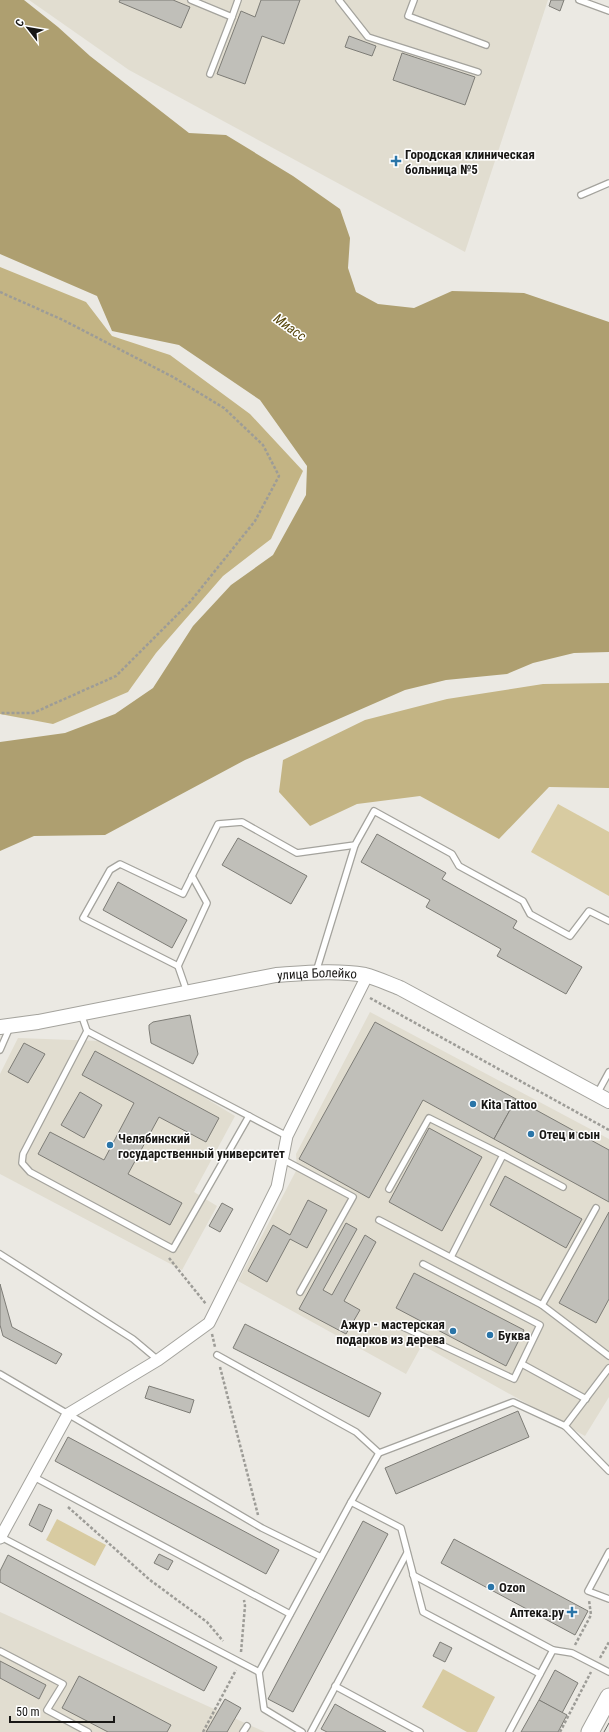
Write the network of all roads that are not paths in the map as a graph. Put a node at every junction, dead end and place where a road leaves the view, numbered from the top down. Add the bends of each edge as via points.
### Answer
1 (191, 0) edge
2 (238, 0) edge
3 (339, 0) edge
4 (414, 0) edge
5 (579, 0) edge
6 (609, 11) edge
7 (232, 17) junction
8 (486, 45) dead end
9 (478, 72) dead end
10 (210, 74) dead end
11 (609, 183) edge
12 (581, 195) dead end
13 (355, 845) junction
14 (192, 876) junction
15 (609, 922) edge
16 (178, 966) junction
17 (316, 972) junction
18 (367, 976) junction
19 (187, 992) junction
20 (81, 1013) junction
21 (5, 1027) edge
22 (87, 1031) junction
23 (0, 1050) edge
24 (609, 1072) edge
25 (603, 1097) edge
26 (249, 1116) junction
27 (287, 1136) junction
28 (503, 1155) junction
29 (282, 1159) junction
30 (563, 1187) dead end
31 (389, 1189) dead end
32 (596, 1208) dead end
33 (380, 1220) dead end
34 (0, 1254) edge
35 (451, 1257) junction
36 (423, 1264) dead end
37 (300, 1292) dead end
38 (542, 1304) junction
39 (402, 1327) dead end
40 (217, 1355) road end
41 (609, 1356) edge
42 (158, 1360) junction
43 (522, 1364) junction
44 (609, 1368) edge
45 (0, 1374) edge
46 (586, 1399) junction
47 (68, 1414) junction
48 (565, 1426) junction
49 (379, 1452) junction
50 (609, 1471) edge
51 (34, 1477) junction
52 (351, 1502) junction
53 (0, 1537) edge
54 (609, 1552) edge
55 (407, 1553) junction
56 (321, 1557) junction
57 (413, 1575) junction
58 (609, 1599) edge
59 (290, 1614) junction
60 (554, 1650) junction
61 (0, 1651) edge
62 (259, 1672) junction
63 (609, 1672) edge
64 (540, 1674) junction
65 (336, 1686) junction
66 (609, 1697) edge
67 (247, 1726) dead end
68 (88, 1732) edge
69 (243, 1732) edge
70 (302, 1732) edge
71 (311, 1732) edge
72 (420, 1732) edge
73 (509, 1732) edge
74 (590, 1732) edge

1 - 7 lane
2 - 7 lane
3 - 9 lane via 368,37
4 - 8 lane via 408,16
5 - 6 lane
7 - 10 lane
11 - 12 lane
13 - 14 lane via 297,852 242,822 218,824
13 - 15 lane via 374,811 452,854 459,866 523,901 530,914 570,936 589,911
13 - 17 lane
14 - 16 lane via 207,903
14 - 16 lane via 183,894 120,864 110,870 83,918
16 - 19 lane
17 - 18 street, улица Болейко
17 - 19 street, улица Болейко via 276,975
18 - 25 street, улица Болейко via 400,988
18 - 27 street
19 - 20 street, улица Болейко
20 - 21 street, улица Болейко
20 - 22 lane
21 - 23 lane
22 - 26 lane
22 - 26 lane via 23,1154 22,1163 30,1172 173,1250
24 - 25 lane
26 - 27 lane
27 - 29 street
28 - 30 lane
28 - 31 lane via 429,1118
28 - 35 lane
29 - 37 lane via 353,1197
29 - 42 street via 277,1187 209,1323
32 - 38 lane
33 - 35 lane
34 - 42 lane via 133,1339
35 - 38 lane
36 - 43 lane via 540,1325
38 - 41 lane
39 - 43 lane via 514,1379
40 - 49 lane via 356,1432
42 - 47 street
43 - 46 lane
44 - 46 lane
45 - 47 lane
46 - 48 lane
47 - 51 street
47 - 56 lane via 262,1528
48 - 49 lane via 513,1402
48 - 50 lane
49 - 52 lane
51 - 53 street
51 - 59 lane
52 - 55 lane via 401,1528
52 - 56 lane
53 - 62 lane
54 - 58 lane via 588,1591
55 - 57 lane
55 - 65 lane
56 - 59 lane
57 - 60 lane
57 - 64 lane via 423,1612
59 - 62 lane
60 - 63 lane via 572,1653
60 - 64 lane
61 - 68 lane via 63,1684 47,1710
62 - 70 lane via 264,1709
64 - 73 lane
65 - 71 lane
65 - 72 lane
66 - 74 main road
67 - 69 lane

